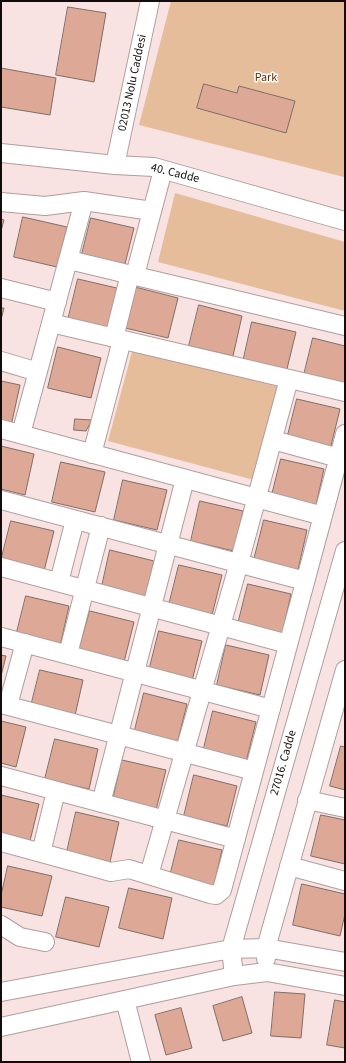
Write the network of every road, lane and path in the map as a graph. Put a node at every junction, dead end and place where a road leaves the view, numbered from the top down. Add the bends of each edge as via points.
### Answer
1 (150, 1) edge
2 (1, 152) edge
3 (115, 165) junction
4 (163, 170) junction
5 (84, 200) junction
6 (1, 202) edge
7 (152, 211) junction
8 (345, 220) edge
9 (69, 260) junction
10 (132, 275) junction
11 (1, 288) edge
12 (57, 302) junction
13 (52, 323) junction
14 (345, 326) edge
15 (118, 339) junction
16 (1, 361) edge
17 (38, 372) junction
18 (289, 379) junction
19 (345, 392) edge
20 (1, 429) edge
21 (21, 434) junction
22 (345, 434) edge
23 (273, 440) junction
24 (92, 454) junction
25 (339, 458) junction
26 (185, 479) junction
27 (257, 498) junction
28 (1, 500) edge
29 (323, 516) junction
30 (75, 520) junction
31 (101, 526) junction
32 (168, 544) junction
33 (345, 551) edge
34 (239, 563) junction
35 (2, 570) edge
36 (305, 581) junction
37 (59, 582) junction
38 (84, 589) junction
39 (152, 607) junction
40 (221, 626) junction
41 (1, 637) edge
42 (25, 643) junction
43 (288, 644) junction
44 (68, 654) junction
45 (345, 670) edge
46 (135, 672) junction
47 (202, 690) junction
48 (4, 704) edge
49 (271, 709) junction
50 (119, 735) junction
51 (184, 752) junction
52 (254, 771) junction
53 (1, 776) edge
54 (56, 791) junction
55 (307, 800) junction
56 (101, 803) junction
57 (345, 808) edge
58 (165, 820) junction
59 (236, 839) junction
60 (1, 842) edge
61 (41, 853) junction
62 (289, 866) junction
63 (149, 875) junction
64 (345, 881) edge
65 (1, 925) edge
66 (45, 942) dead end
67 (266, 948) junction
68 (231, 949) junction
69 (345, 962) edge
70 (267, 972) junction
71 (234, 976) junction
72 (345, 986) edge
73 (1, 992) edge
74 (125, 1000) junction
75 (1, 1027) edge
76 (141, 1062) edge

1 - 3 street, 02013 Nolu Caddesi
2 - 3 street, 40. Cadde
3 - 4 street, 40. Cadde via 154,167
4 - 7 street
4 - 8 street, 40. Cadde
5 - 6 street via 45,206
5 - 7 street
5 - 9 street
7 - 10 street
9 - 10 street
9 - 12 street
10 - 14 street
10 - 15 street
11 - 12 street
12 - 13 street
13 - 15 street
13 - 17 street
15 - 18 street
15 - 24 street
16 - 17 street
17 - 21 street
18 - 19 street
18 - 23 street
20 - 21 street
21 - 24 street
22 - 25 street
23 - 25 street
23 - 27 street
24 - 26 street
25 - 29 street
26 - 27 street
26 - 32 street
27 - 29 street
27 - 34 street
28 - 30 street
29 - 36 street
30 - 31 street
30 - 37 street
31 - 32 street
31 - 38 street
32 - 34 street
32 - 39 street
33 - 68 street, 27016. Cadde
34 - 36 street
34 - 40 street
35 - 37 street
36 - 43 street
37 - 38 street
38 - 39 street
38 - 44 street
39 - 40 street
39 - 46 street
40 - 43 street
40 - 47 street
41 - 42 street
42 - 44 street
42 - 48 street
43 - 49 street
44 - 46 street
45 - 55 street
46 - 47 street
46 - 50 street
47 - 49 street
47 - 51 street
48 - 50 street
49 - 52 street
50 - 51 street
50 - 56 street
51 - 52 street
51 - 58 street
52 - 59 street
53 - 54 street
54 - 56 street
54 - 61 street
55 - 57 street
55 - 62 street
56 - 58 street
58 - 59 street
58 - 63 street
59 - 63 street via 222,890 216,894
60 - 61 street
61 - 63 street via 111,872 129,869
62 - 64 street
62 - 67 street
65 - 66 street via 20,937
67 - 68 street
67 - 69 street
67 - 70 street
68 - 71 street, 27016. Cadde
68 - 73 street
70 - 71 street
70 - 72 street
71 - 74 street
74 - 75 street
74 - 76 street

